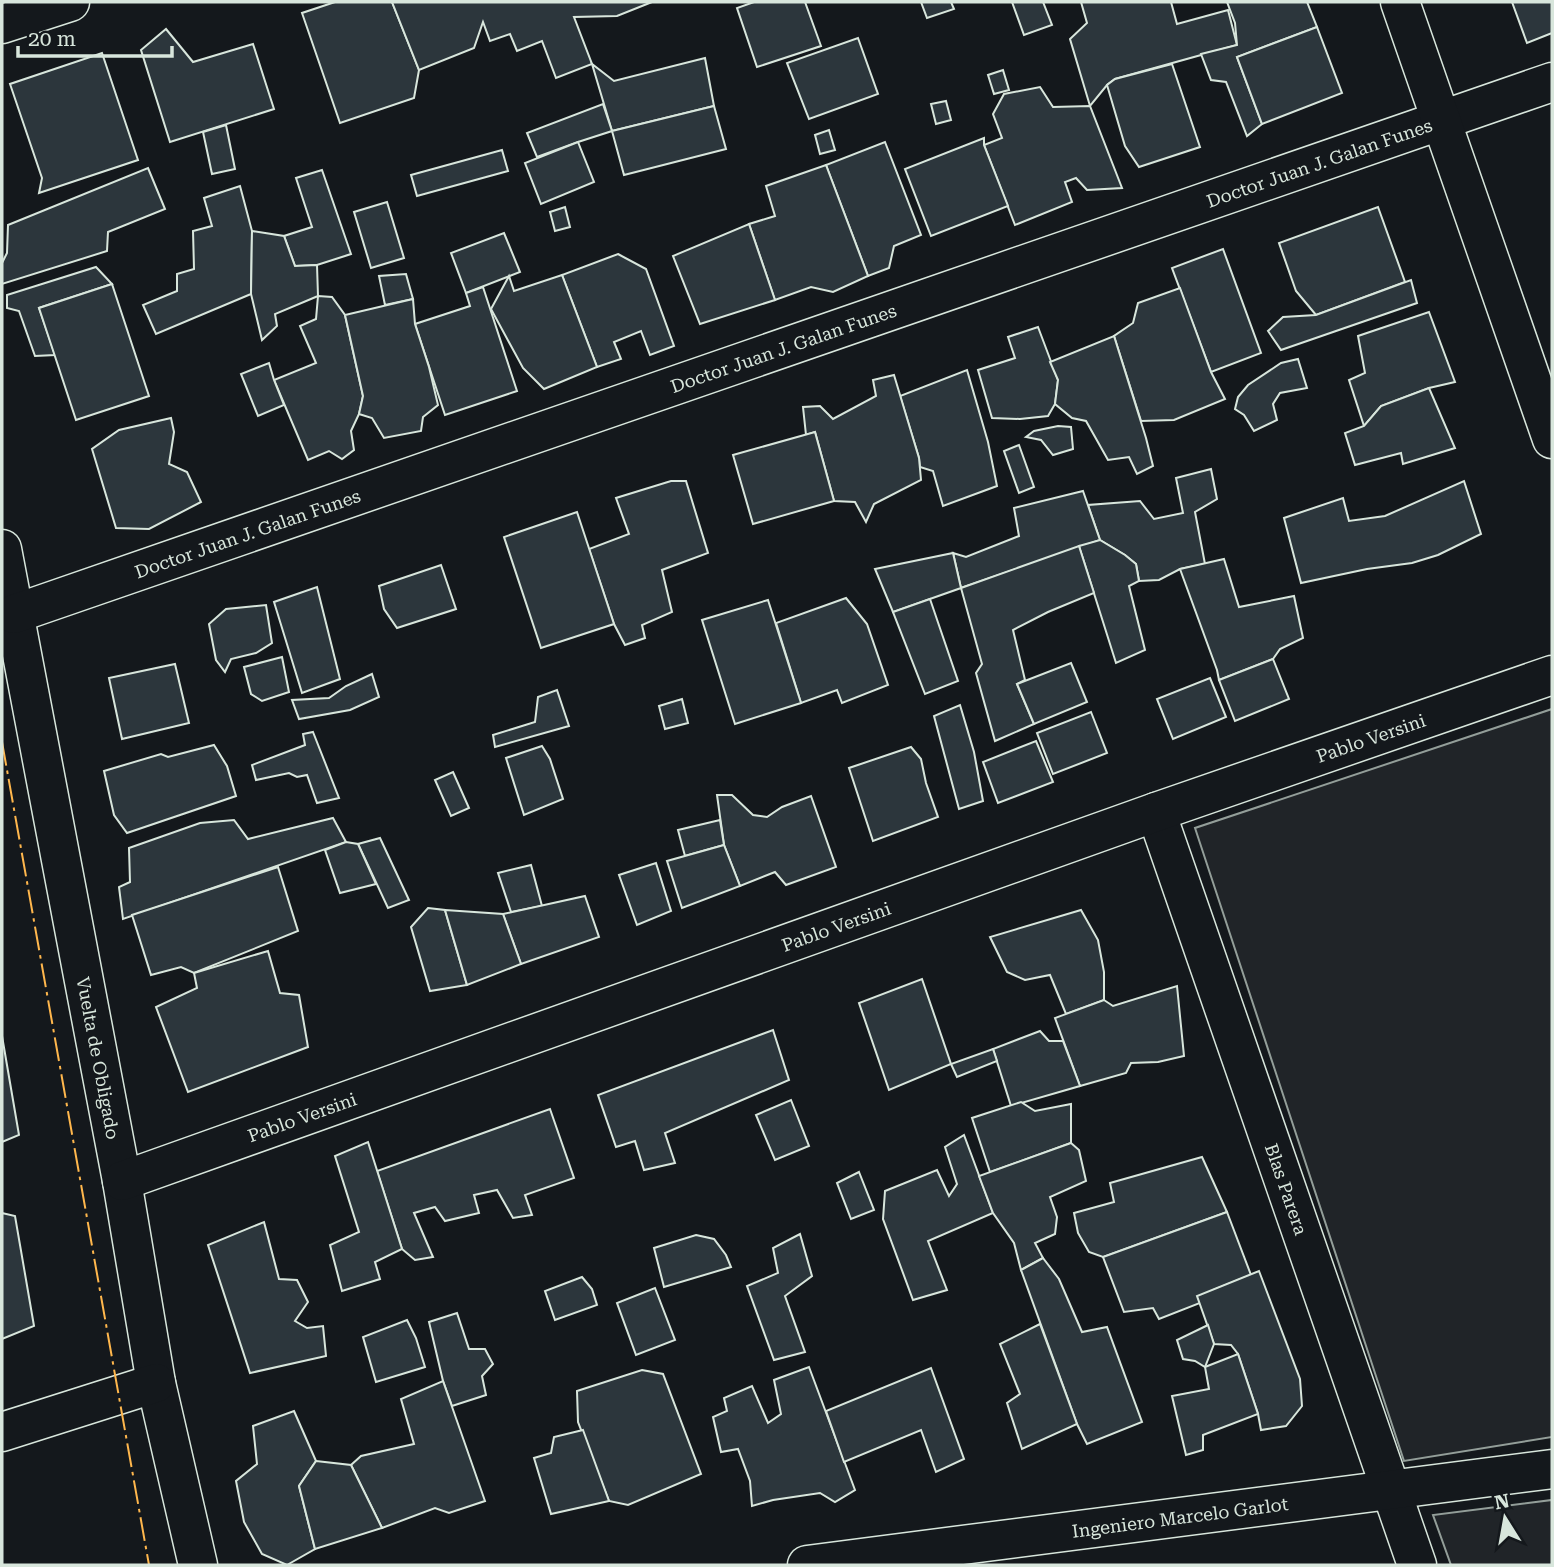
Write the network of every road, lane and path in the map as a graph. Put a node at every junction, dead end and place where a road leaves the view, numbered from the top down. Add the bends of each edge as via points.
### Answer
1 (70, 2) edge
2 (1400, 2) edge
3 (2, 24) edge
4 (1552, 82) edge
5 (1441, 121) junction
6 (1552, 439) edge
7 (2, 549) edge
8 (14, 614) junction
9 (1552, 675) edge
10 (1156, 812) junction
11 (122, 1181) junction
12 (156, 1383) junction
13 (2, 1432) edge
14 (1552, 1469) edge
15 (1390, 1490) junction
16 (198, 1565) edge
17 (807, 1565) edge
18 (1417, 1565) edge

1 - 3 street
2 - 5 street
4 - 5 street, Doctor Juan J. Galan Funes
5 - 6 street
5 - 8 street, Doctor Juan J. Galan Funes
7 - 8 street, Vuelta de Obligado
8 - 11 street, Vuelta de Obligado
9 - 10 street, Pablo Versini
10 - 11 street, Pablo Versini
10 - 15 street, Blas Parera
11 - 12 street, Vuelta de Obligado
12 - 13 street
12 - 16 street, Vuelta de Obligado
14 - 15 street, Ingeniero Marcelo Garlot
15 - 17 street, Ingeniero Marcelo Garlot
15 - 18 street, Blas Parera

